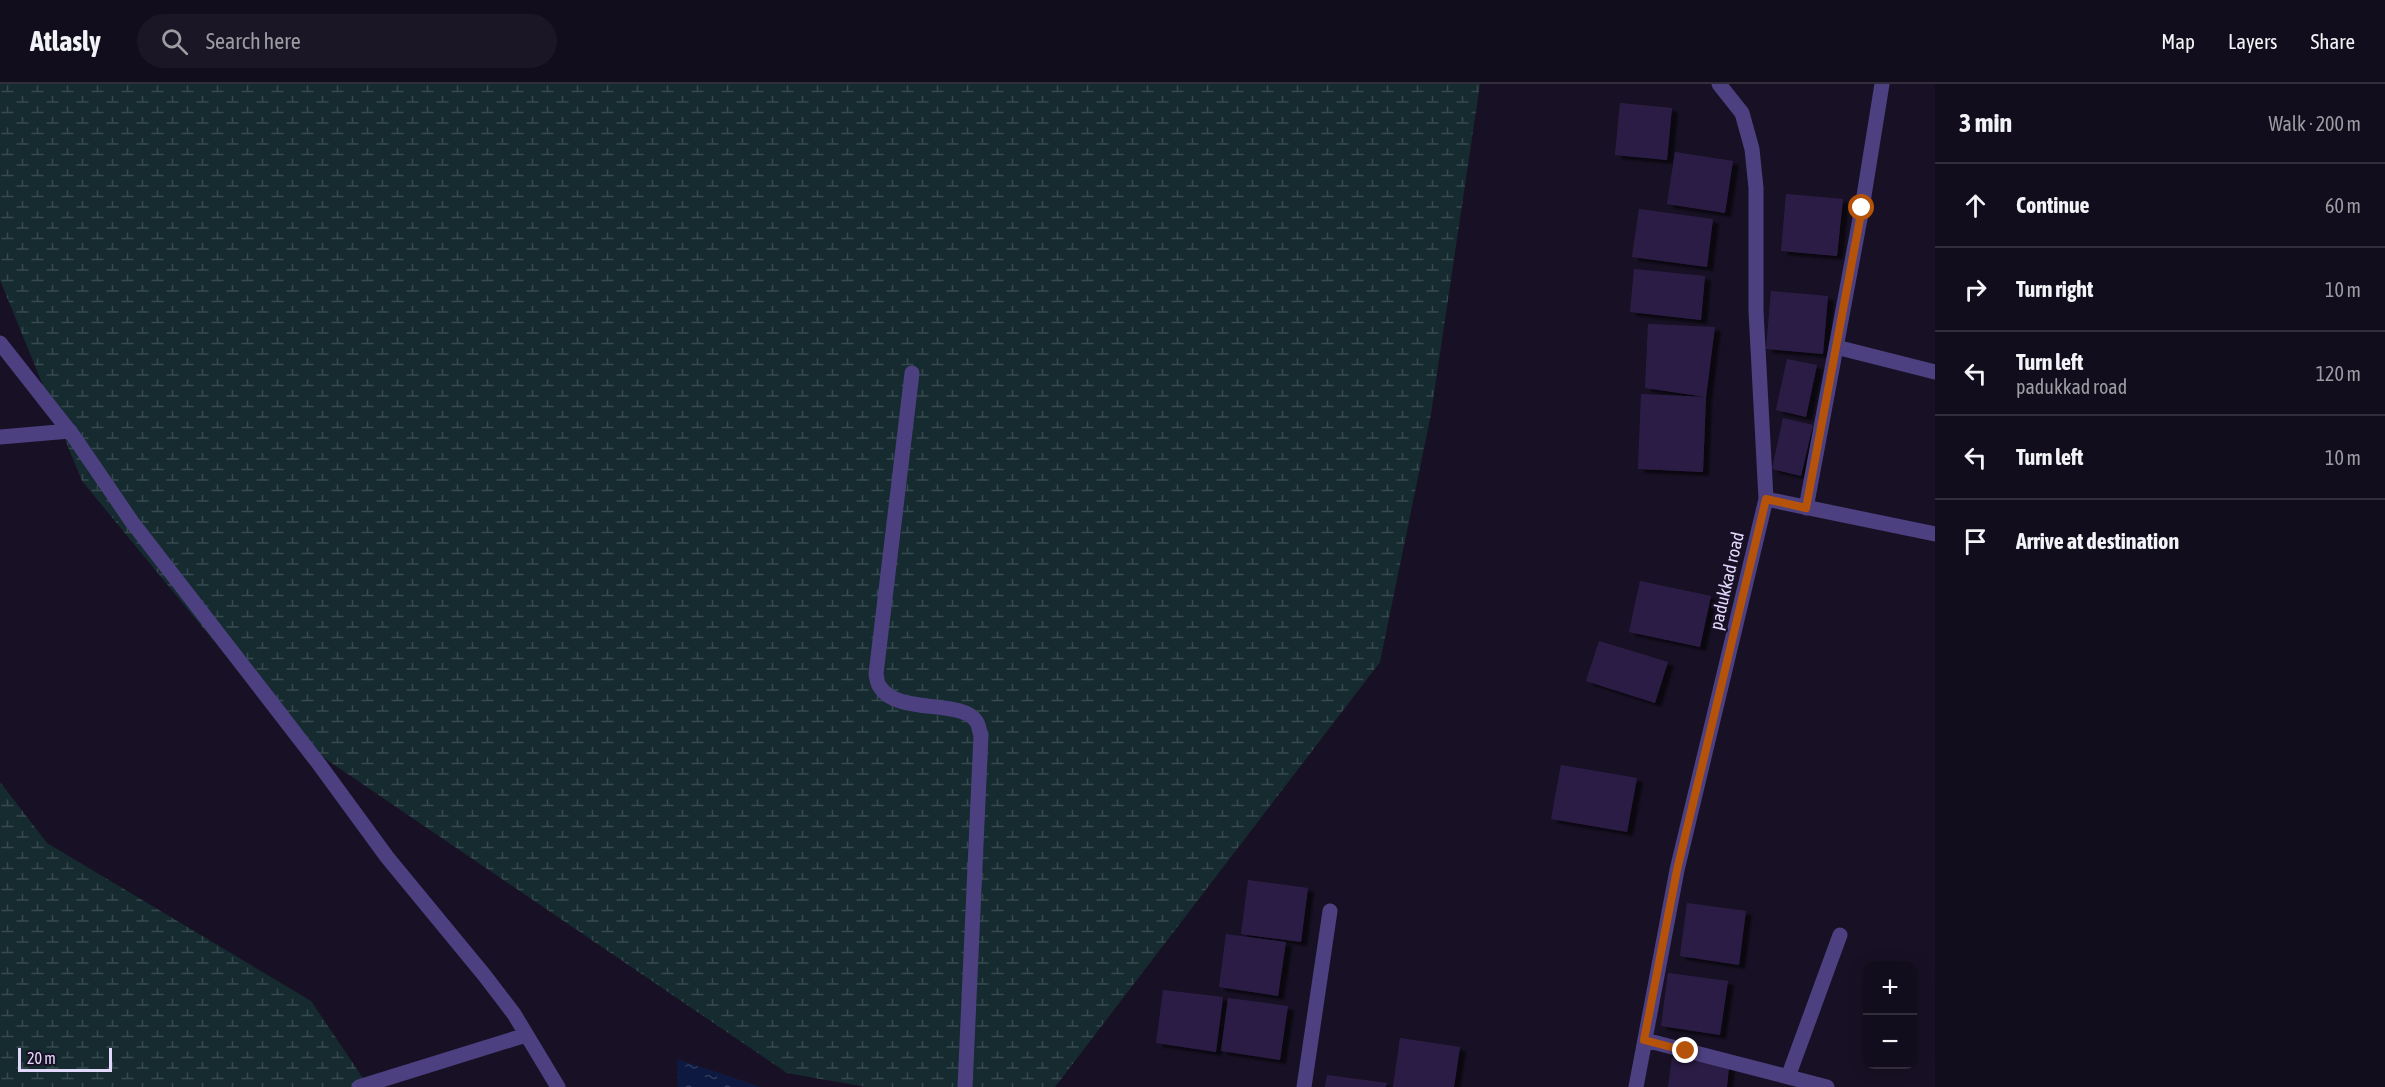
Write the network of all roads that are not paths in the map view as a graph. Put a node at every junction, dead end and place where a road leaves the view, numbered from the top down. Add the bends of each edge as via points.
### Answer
1 (1719, 84) edge
2 (1882, 84) edge
3 (0, 343) edge
4 (1836, 347) junction
5 (1935, 372) edge
6 (912, 373) dead end
7 (70, 431) junction
8 (0, 437) edge
9 (1766, 499) junction
10 (1806, 508) junction
11 (1935, 534) edge
12 (1330, 911) dead end
13 (1840, 935) dead end
14 (526, 1035) junction
15 (1644, 1040) junction
16 (1796, 1081) edge
17 (359, 1087) edge
18 (558, 1087) edge
19 (965, 1087) edge
20 (1304, 1087) edge
21 (1636, 1087) edge
22 (1827, 1087) edge

1 - 9 street, padukkad road via 1742,113 1752,149
2 - 4 street
3 - 7 street
4 - 5 street
4 - 10 street
6 - 19 street via 876,674 879,687 889,696 966,712 976,721 981,735
7 - 8 street
7 - 14 street via 132,522 387,857 485,976
9 - 10 street
9 - 15 street, padukkad road via 1677,870
10 - 11 street
12 - 20 street
13 - 16 street
14 - 17 street
14 - 18 street
15 - 16 street
15 - 21 street, padukkad road
16 - 22 street

